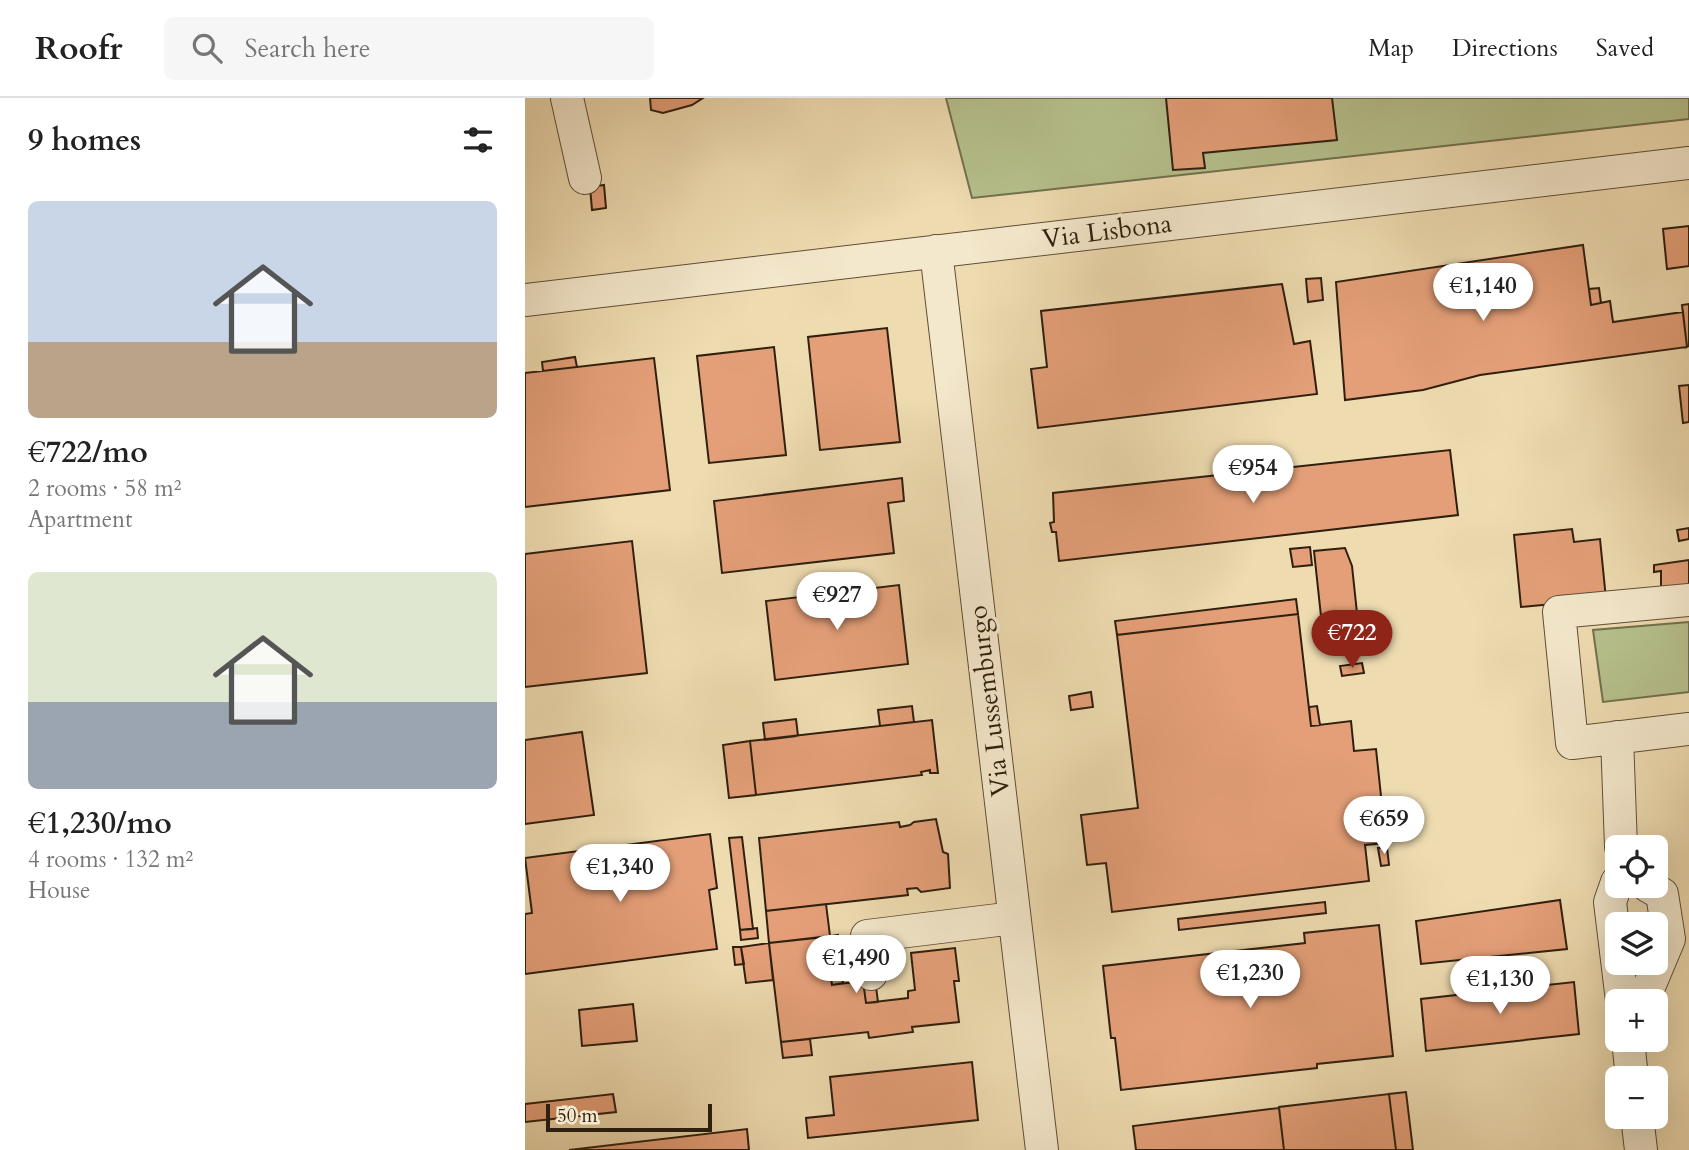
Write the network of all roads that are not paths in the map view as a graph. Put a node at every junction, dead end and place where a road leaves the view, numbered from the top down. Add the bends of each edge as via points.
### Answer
1 (567, 98) edge
2 (1689, 163) edge
3 (585, 178) dead end
4 (936, 251) junction
5 (525, 300) edge
6 (1689, 600) edge
7 (1689, 729) edge
8 (1617, 737) junction
9 (1621, 835) edge
10 (1611, 898) edge
11 (1663, 898) edge
12 (1014, 918) junction
13 (871, 974) dead end
14 (1621, 989) edge
15 (1648, 989) edge
16 (1639, 1129) edge
17 (1042, 1150) edge
18 (1641, 1150) edge

1 - 3 street
2 - 4 street, Via Lisbona
4 - 5 street, Via Lisbona
4 - 12 street, Via Lussemburgo
6 - 8 street via 1559,612 1572,743
7 - 8 street
8 - 9 street
10 - 14 street
11 - 15 street via 1669,939
12 - 13 street via 867,936
12 - 17 street, Via Lussemburgo
16 - 18 street

